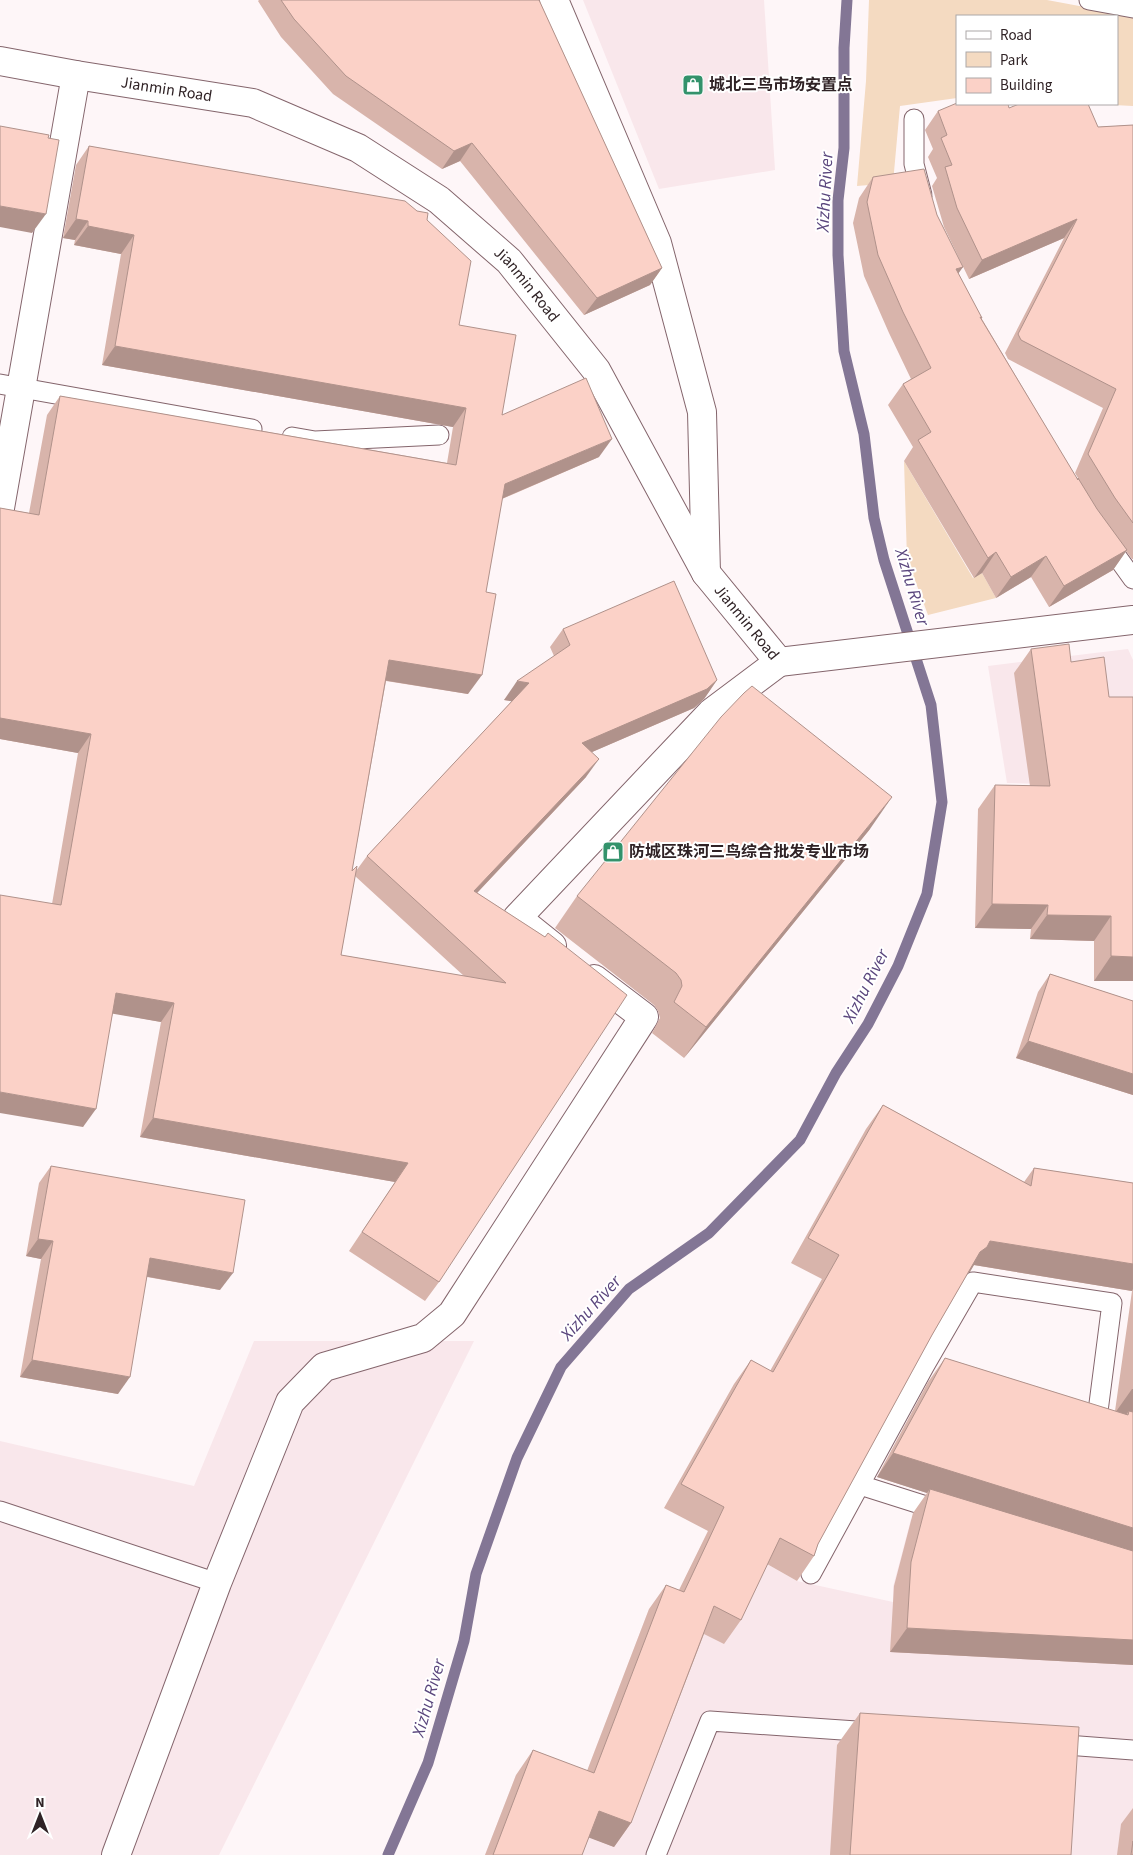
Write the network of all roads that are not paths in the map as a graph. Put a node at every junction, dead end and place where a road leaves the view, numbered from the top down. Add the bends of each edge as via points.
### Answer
1 (554, 0) edge
2 (1089, 0) edge
3 (1133, 8) edge
4 (0, 61) edge
5 (76, 75) junction
6 (914, 120) dead end
7 (37, 137) edge
8 (64, 144) junction
9 (928, 212) edge
10 (11, 386) edge
11 (439, 435) dead end
12 (0, 508) edge
13 (1092, 523) edge
14 (706, 573) junction
15 (1133, 579) edge
16 (1133, 620) edge
17 (779, 662) junction
18 (925, 1365) junction
19 (944, 1371) edge
20 (1078, 1413) edge
21 (1097, 1419) junction
22 (1115, 1424) edge
23 (860, 1485) junction
24 (0, 1511) edge
25 (964, 1517) edge
26 (811, 1574) edge
27 (217, 1583) junction
28 (887, 1733) edge
29 (1035, 1743) edge
30 (1133, 1750) edge
31 (116, 1855) edge
32 (656, 1855) edge

1 - 14 street via 657,243 667,280 702,412
2 - 3 lane
4 - 5 street, Jianmin Road
5 - 8 street
5 - 14 street, Jianmin Road via 253,103 358,148 438,200 509,261 596,370
6 - 9 lane via 914,164
7 - 8 street
8 - 10 street
10 - 11 lane via 315,441
10 - 12 street
13 - 15 lane
14 - 17 street, Jianmin Road
16 - 17 street, Jianmin Road
17 - 27 street via 711,713 517,918 644,1017 452,1314 423,1338 324,1367 290,1402
18 - 19 lane
18 - 21 lane via 973,1282 1112,1304
18 - 23 lane
20 - 21 lane
21 - 22 lane
23 - 25 lane
23 - 26 lane
24 - 27 lane
27 - 31 street
28 - 32 lane via 710,1721
29 - 30 lane

